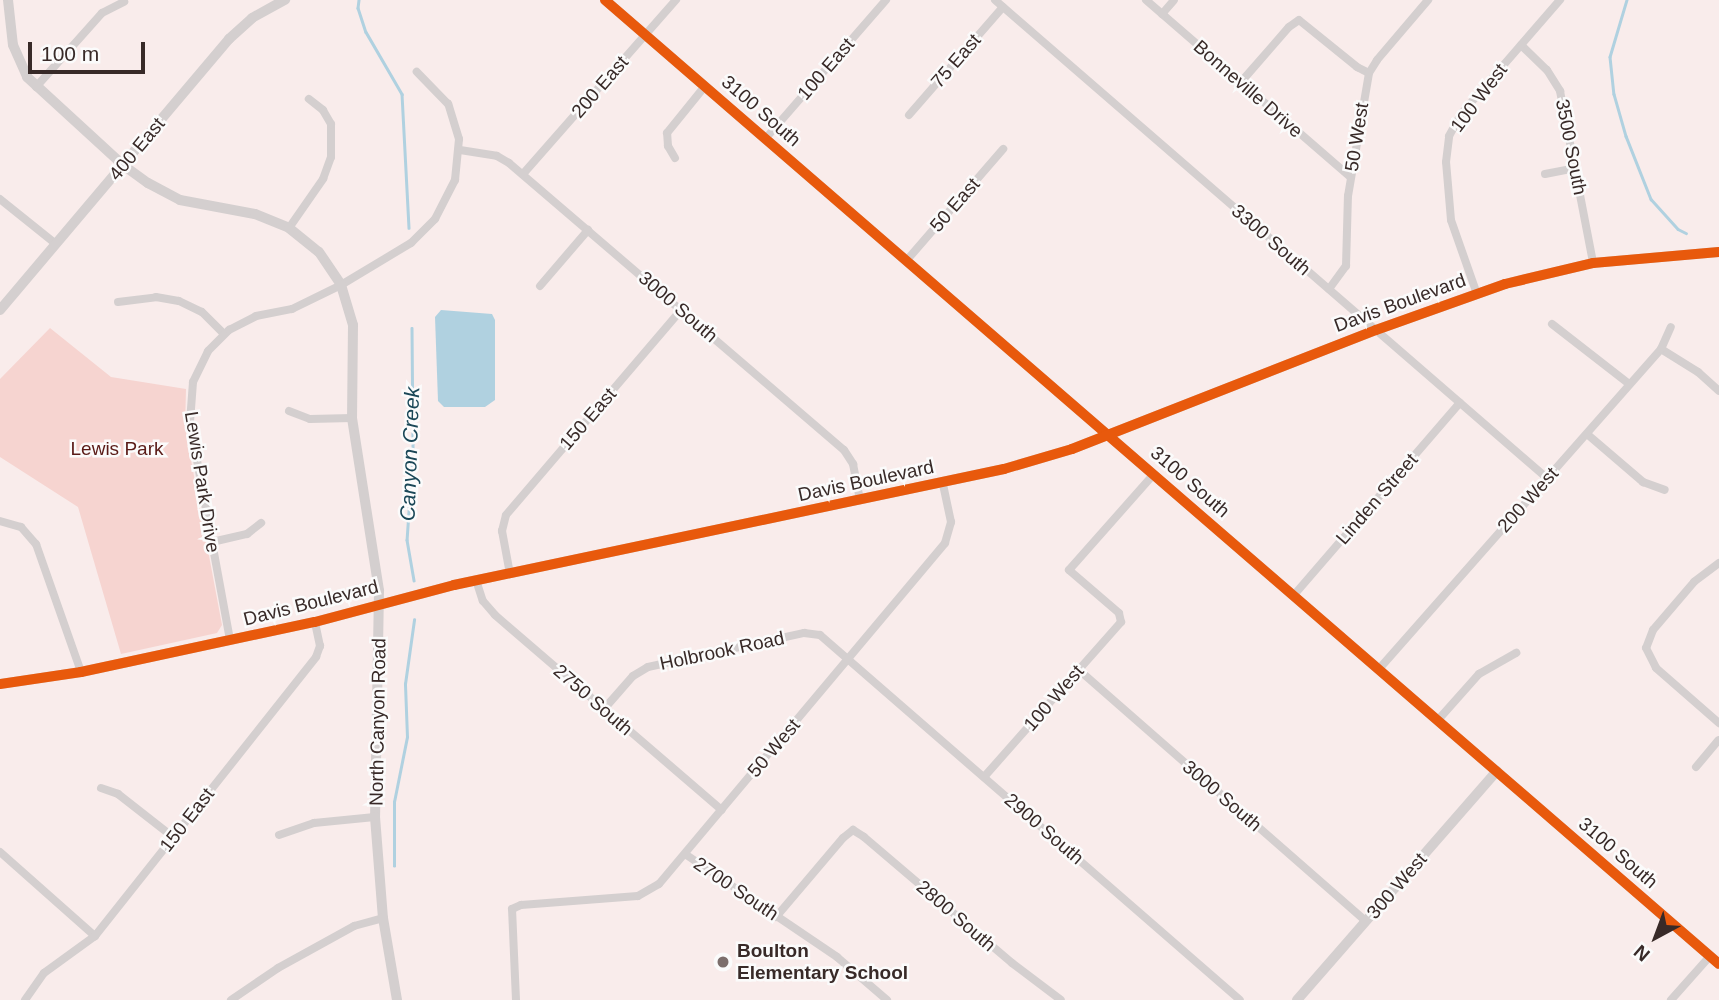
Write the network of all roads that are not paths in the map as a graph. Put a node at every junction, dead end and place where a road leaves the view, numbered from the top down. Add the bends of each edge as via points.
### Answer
1 (8, 0) edge
2 (285, 0) edge
3 (605, 0) edge
4 (676, 0) edge
5 (886, 0) edge
6 (995, 0) edge
7 (1146, 0) edge
8 (1174, 0) edge
9 (1560, 0) edge
10 (1425, 1) edge
11 (124, 2) dead end
12 (1003, 7) junction
13 (1162, 14) junction
14 (646, 35) junction
15 (1521, 45) junction
16 (417, 72) dead end
17 (1369, 73) junction
18 (1241, 82) junction
19 (705, 86) junction
20 (36, 87) junction
21 (309, 99) dead end
22 (909, 115) dead end
23 (766, 138) junction
24 (1003, 149) dead end
25 (460, 150) junction
26 (675, 159) dead end
27 (123, 165) junction
28 (1575, 168) junction
29 (523, 174) junction
30 (1545, 174) dead end
31 (1350, 177) junction
32 (0, 199) edge
33 (289, 228) junction
34 (588, 230) junction
35 (56, 244) junction
36 (1719, 252) edge
37 (907, 260) junction
38 (1593, 263) junction
39 (341, 285) junction
40 (540, 286) dead end
41 (1329, 289) junction
42 (1477, 294) junction
43 (118, 302) dead end
44 (0, 310) edge
45 (681, 310) junction
46 (1552, 324) dead end
47 (1671, 327) dead end
48 (1376, 330) junction
49 (224, 334) junction
50 (1661, 349) junction
51 (1629, 384) junction
52 (1719, 391) edge
53 (1460, 403) junction
54 (289, 411) dead end
55 (352, 418) junction
56 (1587, 434) junction
57 (1109, 435) junction
58 (1154, 474) junction
59 (1548, 479) junction
60 (943, 482) junction
61 (1665, 491) dead end
62 (860, 500) junction
63 (0, 521) edge
64 (261, 523) dead end
65 (212, 542) junction
66 (1719, 563) edge
67 (510, 574) junction
68 (476, 580) junction
69 (1294, 595) junction
70 (380, 605) junction
71 (316, 622) junction
72 (230, 640) junction
73 (1516, 653) dead end
74 (849, 659) junction
75 (1380, 669) junction
76 (1079, 670) junction
77 (81, 672) junction
78 (0, 684) edge
79 (604, 709) junction
80 (1438, 720) junction
81 (1719, 723) edge
82 (1719, 740) edge
83 (1696, 768) dead end
84 (1497, 771) junction
85 (984, 777) junction
86 (101, 788) dead end
87 (722, 810) junction
88 (376, 817) junction
89 (279, 835) dead end
90 (173, 837) junction
91 (0, 852) edge
92 (685, 854) junction
93 (776, 917) junction
94 (383, 918) junction
95 (1366, 921) junction
96 (95, 936) junction
97 (1710, 956) junction
98 (1719, 964) edge
99 (25, 1000) edge
100 (231, 1000) edge
101 (397, 1000) edge
102 (516, 1000) edge
103 (887, 1000) edge
104 (1061, 1000) edge
105 (1240, 1000) edge
106 (1297, 1000) edge
107 (1671, 1000) edge

1 - 20 street, North Canyon Road via 15,54
2 - 27 street, 400 East via 237,32
3 - 14 street, 3100 South
4 - 14 street, 200 East
5 - 23 street, 100 East
6 - 12 street, 3300 South
7 - 13 street, Bonneville Drive
8 - 13 street
9 - 15 street, 100 West
10 - 17 street, 50 West
11 - 20 street via 102,13
12 - 22 street, 75 East
12 - 41 street, 3300 South
13 - 18 street, Bonneville Drive
14 - 19 street, 3100 South
14 - 29 street, 200 East
15 - 28 street, 3500 South via 1557,85
15 - 42 street, 100 West via 1457,120 1447,144 1451,220
16 - 25 street via 452,113
17 - 18 street via 1299,20
17 - 31 street, 50 West
18 - 31 street, Bonneville Drive
19 - 23 street, 3100 South
19 - 26 street via 667,133
20 - 27 street, North Canyon Road
21 - 33 street via 328,116 333,145 323,179
23 - 37 street, 3100 South
24 - 37 street, 50 East
25 - 29 street, 3000 South via 502,158
25 - 39 street, Lewis Park Drive via 453,188 428,228
27 - 33 street, North Canyon Road via 180,200 255,214
27 - 35 street, 400 East
28 - 30 street
28 - 38 street, 3500 South
29 - 34 street, 3000 South
31 - 41 street, 50 West via 1346,266
32 - 35 street
33 - 39 street, North Canyon Road via 318,252
34 - 40 street
34 - 45 street, 3000 South
35 - 44 street, 400 East
36 - 38 street, Davis Boulevard
37 - 57 street, 3100 South
38 - 42 street, Davis Boulevard
39 - 49 street, Lewis Park Drive via 292,309 256,316
39 - 55 street, North Canyon Road via 354,325
41 - 48 street, 3300 South
42 - 48 street, Davis Boulevard
43 - 49 street via 179,301 202,312
45 - 62 street, 3000 South via 847,453
45 - 67 street, 150 East via 509,511 502,531
46 - 51 street
47 - 50 street, 200 West
48 - 53 street, 3300 South
48 - 57 street, Davis Boulevard
49 - 65 street, Lewis Park Drive via 199,367 189,409
50 - 51 street, 200 West
50 - 52 street
51 - 56 street, 200 West
53 - 59 street, 3300 South
53 - 69 street, Linden Street
54 - 55 street via 310,419
55 - 70 street, North Canyon Road
56 - 59 street, 200 West
56 - 61 street via 1643,482
57 - 58 street, 3100 South
57 - 60 street, Davis Boulevard via 1030,462
58 - 69 street, 3100 South
58 - 76 street, 100 West via 1069,570 1122,618
59 - 75 street, 200 West
60 - 62 street, Davis Boulevard
60 - 74 street, 50 West via 951,522 947,539
62 - 67 street, Davis Boulevard
63 - 77 street via 21,527 36,544
64 - 65 street via 247,534
65 - 72 street, Lewis Park Drive
66 - 81 street via 1694,582 1653,630 1647,644 1648,656 1659,671
67 - 68 street, Davis Boulevard
68 - 70 street, Davis Boulevard
68 - 79 street, 2750 South via 491,611
69 - 75 street, 3100 South
70 - 71 street, Davis Boulevard
70 - 88 street, North Canyon Road
71 - 72 street, Davis Boulevard
71 - 90 street, 150 East via 318,655
72 - 77 street, Davis Boulevard
73 - 80 street via 1479,674
74 - 79 street, Holbrook Road via 824,638 804,633 644,668
74 - 85 street, 2900 South
74 - 87 street, 50 West
75 - 80 street, 3100 South
76 - 85 street, 100 West
76 - 95 street, 3000 South
77 - 78 street, Davis Boulevard
79 - 87 street, 2750 South
80 - 84 street, 3100 South
82 - 83 street
84 - 95 street, 300 West
84 - 97 street, 3100 South
85 - 105 street, 2900 South
86 - 90 street via 118,794
87 - 92 street, 50 West
88 - 89 street via 314,823
88 - 94 street, North Canyon Road
90 - 96 street, 150 East
91 - 96 street
92 - 93 street, 2700 South
92 - 102 street, 50 West via 643,895 512,909
93 - 103 street, 2700 South via 843,962
93 - 104 street, 2800 South via 853,830
94 - 100 street via 354,926
94 - 101 street, North Canyon Road
95 - 106 street, 300 West
96 - 99 street, 150 East via 44,973
97 - 98 street, 3100 South
97 - 107 street

